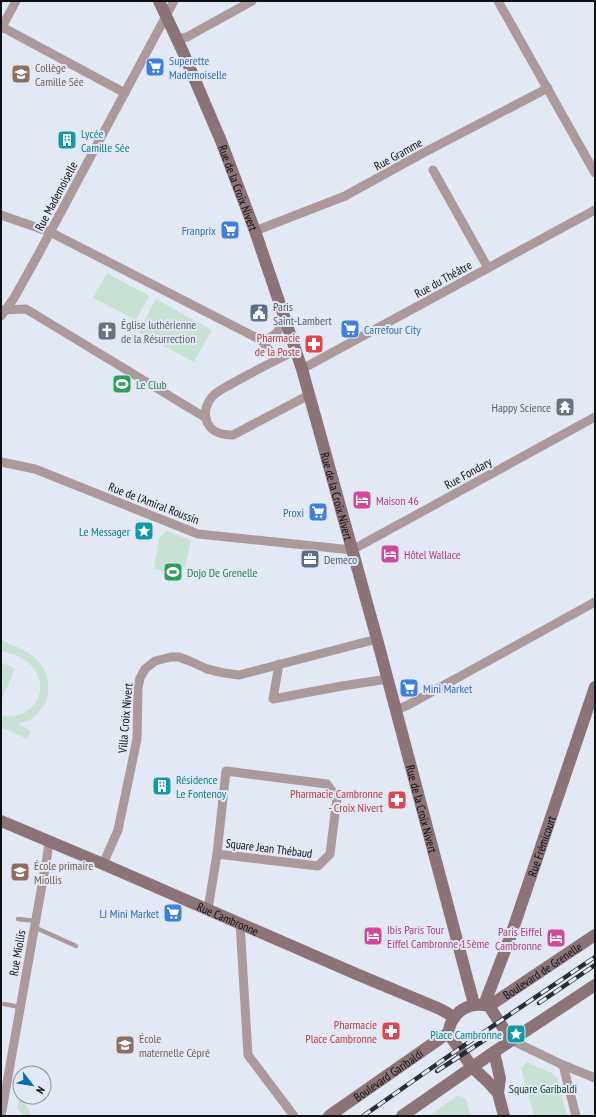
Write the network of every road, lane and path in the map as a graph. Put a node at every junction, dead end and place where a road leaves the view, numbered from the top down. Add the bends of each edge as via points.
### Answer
1 (16, 1) edge
2 (159, 1) edge
3 (174, 1) edge
4 (252, 1) edge
5 (498, 1) edge
6 (166, 16) junction
7 (2, 28) edge
8 (177, 40) junction
9 (548, 88) junction
10 (125, 93) junction
11 (434, 170) dead end
12 (595, 173) edge
13 (595, 210) edge
14 (1, 215) edge
15 (255, 231) junction
16 (50, 232) junction
17 (488, 268) junction
18 (3, 312) edge
19 (285, 318) junction
20 (261, 340) junction
21 (296, 350) junction
22 (279, 358) junction
23 (302, 369) junction
24 (309, 395) junction
25 (595, 417) edge
26 (206, 418) junction
27 (1, 462) edge
28 (352, 550) junction
29 (595, 602) edge
30 (377, 639) junction
31 (279, 664) junction
32 (388, 679) junction
33 (595, 687) edge
34 (396, 710) junction
35 (1, 821) edge
36 (49, 841) junction
37 (217, 854) junction
38 (103, 864) junction
39 (208, 909) junction
40 (18, 919) dead end
41 (240, 923) junction
42 (34, 924) junction
43 (595, 935) edge
44 (76, 946) dead end
45 (595, 985) edge
46 (4, 1004) dead end
47 (482, 1005) junction
48 (20, 1006) junction
49 (454, 1017) junction
50 (448, 1033) junction
51 (511, 1040) junction
52 (494, 1052) junction
53 (563, 1065) junction
54 (472, 1067) junction
55 (595, 1078) edge
56 (498, 1093) junction
57 (1, 1116) edge
58 (294, 1116) edge
59 (329, 1116) edge
60 (404, 1116) edge
61 (504, 1116) edge
62 (576, 1116) edge

1 - 7 street
2 - 6 street, Rue de la Croix Nivert
3 - 6 street, Rue Mademoiselle
4 - 8 street
5 - 9 street
6 - 8 street, Rue de la Croix Nivert
6 - 10 street, Rue Mademoiselle
7 - 10 street
8 - 15 street, Rue de la Croix Nivert via 221,141
9 - 12 street
9 - 15 street, Rue Gramme via 346,196
10 - 16 street, Rue Mademoiselle
11 - 17 street
13 - 17 street, Rue du Théâtre
14 - 16 street
15 - 19 street, Rue de la Croix Nivert
16 - 18 street, Rue Mademoiselle via 14,298
16 - 20 street
17 - 23 street, Rue du Théâtre
18 - 26 street via 26,310
19 - 20 street via 271,338
19 - 21 street, Rue de la Croix Nivert
20 - 22 street
21 - 22 street
21 - 23 street, Rue de la Croix Nivert
22 - 26 street via 211,397 206,407
23 - 24 street, Rue de la Croix Nivert
24 - 26 street via 232,435 219,434 208,424
24 - 28 street, Rue de la Croix Nivert
25 - 28 street, Rue Fondary
27 - 28 street, Rue de l'Amiral Roussin via 35,469 198,534
28 - 30 street, Rue de la Croix Nivert
29 - 34 street
30 - 31 street, Villa Croix Nivert
30 - 32 street, Rue de la Croix Nivert
31 - 32 street via 273,699
31 - 38 street, Villa Croix Nivert via 239,675 218,672 178,657 171,657 155,661 146,669 140,678 138,688 137,739 118,830
32 - 34 street, Rue de la Croix Nivert
33 - 47 street, Rue Frémicourt via 511,936
34 - 47 street, Rue de la Croix Nivert
35 - 36 street, Rue Cambronne
36 - 38 street, Rue Cambronne
36 - 42 street, Rue Miollis
37 - 37 street, Square Jean Thébaud via 318,866 330,854 337,798 327,784 226,771
37 - 39 street
38 - 39 street, Rue Cambronne
39 - 41 street, Rue Cambronne
40 - 42 lane
41 - 49 street, Rue Cambronne
41 - 58 street via 248,1054
42 - 44 lane
42 - 48 street, Rue Miollis
43 - 47 street, Boulevard de Grenelle
45 - 51 street
46 - 48 lane
47 - 49 street via 463,1008
47 - 51 street
48 - 57 street, Rue Miollis
49 - 50 street
50 - 54 street
50 - 59 street, Boulevard Garibaldi
51 - 52 street
51 - 53 street
52 - 54 street
52 - 56 street via 500,1078
53 - 55 street
53 - 62 street
54 - 56 street
54 - 60 street
56 - 61 street

